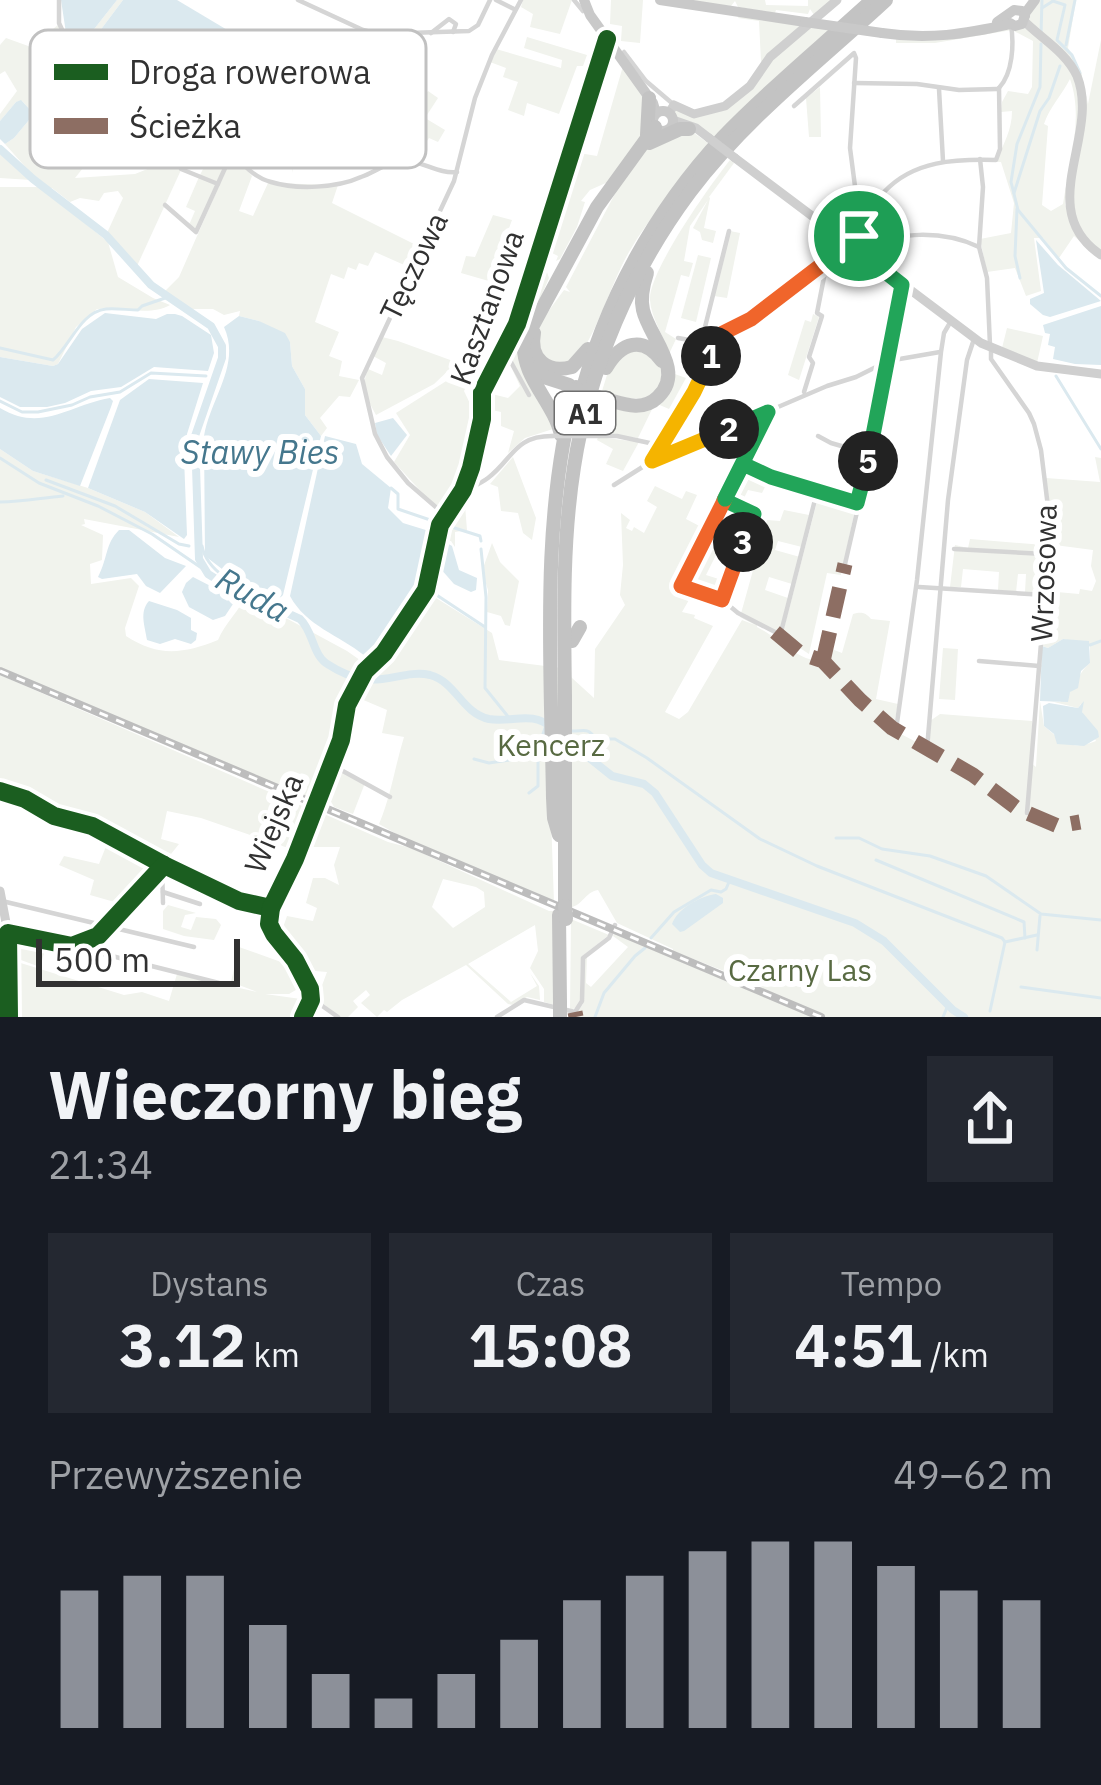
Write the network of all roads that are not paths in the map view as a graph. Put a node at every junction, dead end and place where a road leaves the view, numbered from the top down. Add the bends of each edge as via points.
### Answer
1 (59, 0) edge
2 (298, 0) edge
3 (493, 0) edge
4 (521, 0) edge
5 (660, 0) edge
6 (837, 0) edge
7 (872, 0) edge
8 (886, 0) edge
9 (1033, 0) edge
10 (586, 5) edge
11 (514, 9) junction
12 (1017, 20) junction
13 (62, 30) edge
14 (364, 30) edge
15 (453, 32) junction
16 (426, 33) edge
17 (431, 33) junction
18 (607, 39) junction
19 (624, 52) dead end
20 (854, 83) junction
21 (939, 87) junction
22 (999, 88) junction
23 (794, 106) dead end
24 (660, 121) junction
25 (689, 129) junction
26 (708, 138) junction
27 (731, 152) junction
28 (980, 159) junction
29 (943, 161) junction
30 (426, 167) edge
31 (225, 168) edge
32 (248, 168) edge
33 (383, 168) edge
34 (181, 169) dead end
35 (457, 172) junction
36 (218, 184) junction
37 (679, 190) junction
38 (166, 205) dead end
39 (860, 223) junction
40 (729, 231) dead end
41 (840, 237) junction
42 (858, 243) junction
43 (979, 247) junction
44 (1101, 255) edge
45 (824, 263) junction
46 (647, 272) junction
47 (902, 285) junction
48 (950, 321) junction
49 (535, 330) junction
50 (721, 334) junction
51 (678, 338) dead end
52 (702, 339) junction
53 (974, 339) junction
54 (990, 348) junction
55 (588, 349) junction
56 (505, 350) junction
57 (940, 352) junction
58 (888, 361) junction
59 (606, 368) junction
60 (530, 371) junction
61 (1101, 374) edge
62 (569, 387) junction
63 (529, 395) dead end
64 (605, 397) junction
65 (802, 397) junction
66 (768, 412) junction
67 (818, 436) dead end
68 (661, 446) junction
69 (562, 453) junction
70 (870, 454) junction
71 (652, 461) junction
72 (743, 464) junction
73 (614, 485) dead end
74 (817, 492) junction
75 (461, 493) junction
76 (724, 500) junction
77 (857, 503) junction
78 (445, 515) junction
79 (553, 546) junction
80 (954, 549) dead end
81 (1045, 554) junction
82 (545, 563) dead end
83 (845, 564) dead end
84 (916, 586) junction
85 (940, 588) junction
86 (1045, 595) junction
87 (722, 600) junction
88 (979, 661) dead end
89 (1039, 666) junction
90 (346, 713) joint
91 (562, 715) junction
92 (896, 730) dead end
93 (927, 749) dead end
94 (562, 754) junction
95 (331, 764) junction
96 (0, 791) edge
97 (389, 797) dead end
98 (1027, 813) dead end
99 (163, 866) junction
100 (163, 892) junction
101 (1, 896) edge
102 (163, 903) dead end
103 (200, 904) dead end
104 (271, 908) junction
105 (562, 910) junction
106 (615, 925) dead end
107 (107, 927) junction
108 (8, 933) junction
109 (72, 946) junction
110 (194, 947) dead end
111 (219, 983) dead end
112 (311, 998) junction
113 (565, 1010) edge
114 (9, 1017) edge
115 (303, 1017) edge
116 (338, 1017) edge
117 (497, 1017) edge

1 - 13 street
2 - 14 street
3 - 11 street
3 - 15 street via 476,27
4 - 11 street, Tęczowa
5 - 12 main road, bridge via 928,37
6 - 24 street via 725,106
7 - 37 highway, A1 via 753,107
8 - 27 highway, A1 via 779,96
9 - 12 main road
10 - 18 main road
10 - 24 main road
11 - 35 street, Tęczowa via 475,98
12 - 22 street
12 - 44 street via 1067,60 1081,89 1070,208 1079,234
15 - 17 street
15 - 17 street via 449,19
16 - 17 street
18 - 24 main road
18 - 56 street, Kasztanowa
19 - 24 street via 646,81
20 - 21 street
20 - 23 street via 854,53
20 - 39 street via 850,148
21 - 22 street
21 - 29 street
22 - 28 street via 1000,153
24 - 25 street
24 - 25 highway
24 - 26 street
24 - 49 highway
24 - 60 highway via 597,207 530,330 523,348
25 - 26 street
26 - 27 street, bridge
27 - 41 street
27 - 46 highway
27 - 91 highway, A1 via 678,209 643,265 589,400 568,518
28 - 29 street
28 - 43 street
29 - 39 street via 893,183
30 - 35 street
31 - 36 street
32 - 33 street via 292,186 344,184
34 - 36 street
35 - 78 street, Tęczowa via 362,386 387,457
36 - 38 street via 196,232
37 - 55 highway via 635,247
37 - 91 highway, A1 via 616,297 574,422 560,518
39 - 42 street
40 - 52 street
41 - 42 street
41 - 45 street
42 - 43 street via 924,232
42 - 47 street
43 - 54 street
45 - 50 street
45 - 65 street
46 - 59 highway
46 - 64 highway via 643,311 668,365 667,383 644,405
47 - 48 street
47 - 58 street
48 - 53 street
48 - 57 street
49 - 55 highway via 535,355 551,369 572,367
49 - 62 highway via 531,365
50 - 52 street
50 - 68 street
51 - 52 street
53 - 54 street
53 - 85 street
54 - 61 street via 1039,367
54 - 81 street, Wrzosowa via 1041,450
55 - 69 highway
56 - 63 street
56 - 75 street, Kasztanowa via 482,392 482,424
57 - 58 street
57 - 84 street
58 - 65 street
58 - 70 street
59 - 64 highway via 618,350 640,345 656,352 665,371 650,399
59 - 91 highway via 578,502 576,634
60 - 62 highway
60 - 69 highway via 558,422
62 - 64 highway, bridge
65 - 66 street
66 - 71 street
66 - 72 street
67 - 70 street
68 - 71 street
68 - 75 street, bridge via 617,436 535,437
69 - 79 highway
70 - 77 street
71 - 73 street
72 - 74 street
72 - 76 street
74 - 77 street
74 - 87 street via 777,634
75 - 78 street, Kasztanowa
76 - 87 street via 754,514
76 - 87 street via 681,586
77 - 83 street
78 - 90 street, Kasztanowa via 422,597 364,673
79 - 82 highway
79 - 91 highway
80 - 81 street
81 - 86 street, Wrzosowa
84 - 85 street
84 - 92 street
85 - 86 street
85 - 93 street
86 - 89 street, Wrzosowa
88 - 89 street
89 - 98 street, Wrzosowa
90 - 95 street, Wiejska
91 - 94 highway, A1
94 - 105 highway, A1
94 - 105 highway, A1
95 - 97 street
95 - 104 street, Wiejska
96 - 99 street via 92,826
99 - 100 street
99 - 104 street
99 - 107 street
100 - 102 street
100 - 103 street
101 - 107 street
101 - 108 street
104 - 112 street, Wiejska via 269,924
105 - 113 highway, A1
106 - 113 street via 583,958 581,1003
107 - 109 street
107 - 110 street
108 - 109 street
108 - 114 street
109 - 111 street
112 - 115 street
112 - 116 street
113 - 117 street via 528,1000

